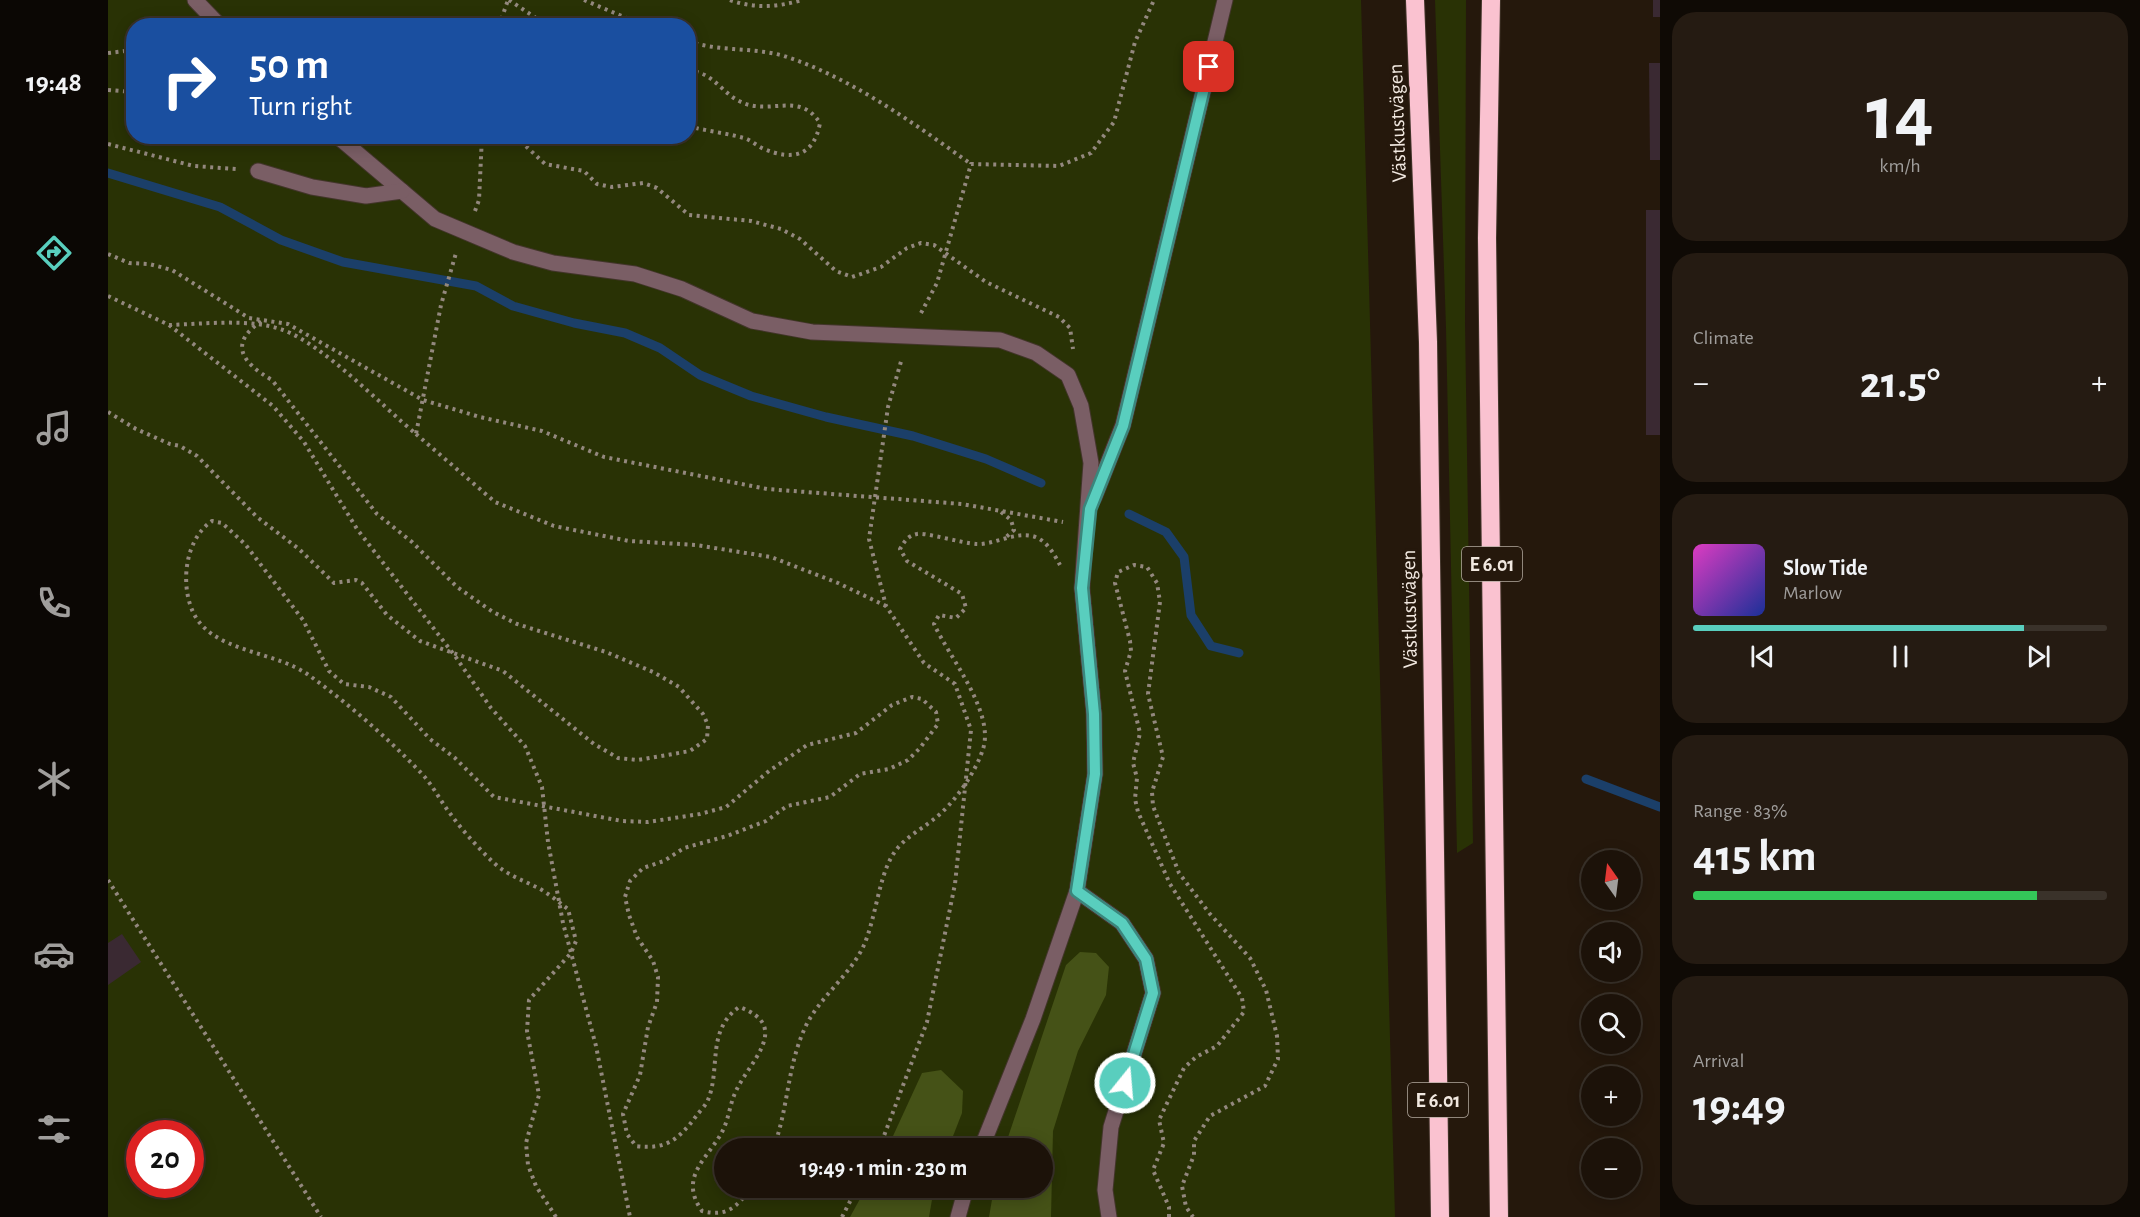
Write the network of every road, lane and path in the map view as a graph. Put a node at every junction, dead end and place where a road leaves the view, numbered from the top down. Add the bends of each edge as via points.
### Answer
1 (195, 0) edge
2 (509, 0) edge
3 (584, 0) edge
4 (730, 0) edge
5 (802, 0) edge
6 (1154, 0) edge
7 (1225, 0) edge
8 (1415, 0) edge
9 (1491, 0) edge
10 (212, 18) edge
11 (502, 18) edge
12 (534, 18) edge
13 (626, 18) edge
14 (696, 43) edge
15 (126, 51) edge
16 (108, 52) edge
17 (696, 73) edge
18 (108, 90) edge
19 (126, 91) edge
20 (696, 128) edge
21 (108, 144) edge
22 (346, 144) edge
23 (482, 144) edge
24 (524, 144) edge
25 (970, 164) junction
26 (258, 171) joint
27 (402, 191) junction
28 (467, 234) junction
29 (946, 251) junction
30 (108, 254) edge
31 (108, 296) edge
32 (263, 320) junction
33 (169, 325) junction
34 (255, 326) junction
35 (908, 336) junction
36 (1068, 375) junction
37 (423, 399) junction
38 (108, 412) edge
39 (416, 434) junction
40 (874, 498) junction
41 (1090, 509) junction
42 (1000, 511) junction
43 (1088, 527) junction
44 (1005, 538) junction
45 (1082, 588) junction
46 (886, 606) junction
47 (455, 656) junction
48 (968, 776) junction
49 (544, 807) junction
50 (108, 880) edge
51 (1077, 891) junction
52 (559, 903) junction
53 (571, 953) junction
54 (717, 1138) edge
55 (778, 1138) edge
56 (883, 1138) edge
57 (985, 1138) edge
58 (714, 1142) edge
59 (744, 1198) edge
60 (852, 1198) edge
61 (963, 1198) edge
62 (321, 1217) edge
63 (556, 1217) edge
64 (630, 1217) edge
65 (842, 1217) edge
66 (958, 1217) edge
67 (1109, 1217) edge
68 (1169, 1217) edge
69 (1193, 1217) edge
70 (1440, 1217) edge
71 (1499, 1217) edge

1 - 10 lane
2 - 11 path
2 - 12 path
3 - 13 path
4 - 5 path via 756,7 783,6
6 - 25 path via 1136,42 1114,122 1091,153 1059,166
7 - 41 lane via 1123,426
8 - 70 highway, Västkustvägen / E 6.01 via 1428,342
9 - 71 highway, E 6.01 via 1487,238
14 - 25 path via 783,56 845,83 914,123
15 - 16 path
17 - 20 path via 707,75 740,102 761,107 801,106 813,112 820,123 811,148 799,154 783,154 744,138
18 - 19 path
21 - 26 path via 194,166
22 - 27 lane
23 - 28 path via 479,200
24 - 29 path via 545,164 584,171 597,184 612,187 643,183 657,188 689,215 781,228 836,271 852,277 881,267 921,243
25 - 29 path
26 - 27 lane via 312,187 366,196
27 - 28 lane via 435,219
28 - 35 lane via 553,263 635,274 682,289 752,321 812,332
28 - 37 path via 453,258
29 - 35 path via 937,283
29 - 36 path via 986,282 1059,317 1070,328 1073,345
30 - 32 path via 172,270 236,311
31 - 33 path
32 - 34 path
32 - 37 path via 288,324
33 - 34 path
33 - 47 path via 273,406 304,442 357,529
34 - 39 path via 283,330 318,350
34 - 47 path via 241,341 241,351 272,380 377,514 457,587 493,612 517,624 606,652 679,687 703,714 708,724 707,739 690,751 638,760 618,758 594,744 503,671
35 - 36 lane via 1000,340 1036,353
35 - 40 path via 888,407
36 - 41 lane via 1082,406 1091,463
37 - 39 path
37 - 40 path via 480,417 542,430 603,457 767,489
38 - 47 path via 196,456 257,518 298,549 326,577 334,583 362,583 402,628 420,641
39 - 46 path via 495,502 554,526 629,541 696,545 771,557
40 - 42 path via 962,504
40 - 46 path via 868,539
41 - 43 lane
42 - 43 path
42 - 44 path via 1011,520 1014,530
43 - 45 lane
44 - 45 path via 1033,536 1049,546 1068,577
44 - 48 path via 981,544 956,543 919,533 907,537 900,549 907,561 962,594 966,608 956,618 939,615 934,624 978,704 983,726 983,748
45 - 51 lane via 1094,714 1095,774
46 - 48 path via 924,663 955,684 971,730
47 - 49 path via 491,708 525,746 542,787
48 - 55 path via 954,802 906,838 890,859 863,948 804,1029
48 - 56 path via 955,884 927,1023
49 - 52 path
49 - 52 path via 494,797 391,697 369,687 344,684 329,671 303,620 245,544 222,523 213,521 204,526 185,572 193,612 205,629 222,642 296,665 338,697 425,777 449,813 495,864
49 - 54 path via 622,821 648,822 700,814 726,807 807,745 856,733 892,705 912,697 922,699 936,712 938,724 908,760 889,769 860,774 830,797 787,806 766,821 684,848 643,868 630,881 625,897 629,915 658,976 657,1002 648,1027 640,1075 622,1114 627,1134 636,1146 654,1148 685,1131 708,1101 717,1041 727,1016 739,1007 753,1012 763,1022 765,1035 759,1057 736,1090
50 - 62 path
51 - 57 lane via 1033,1019
51 - 67 lane via 1122,923 1146,959 1153,993 1111,1127 1105,1190
52 - 53 path
52 - 53 path via 568,909 574,930 576,941
53 - 63 path via 529,1000 527,1030 539,1095 526,1143 528,1165
53 - 64 path via 596,1046
58 - 59 path via 700,1160 693,1188 695,1201 702,1211 717,1215 739,1205
60 - 65 path
61 - 66 lane
68 - 69 path via 1169,1207 1153,1170 1164,1143 1159,1120 1184,1068 1217,1046 1244,1012 1242,998 1170,884 1138,812 1133,763 1140,733 1125,671 1130,641 1115,583 1118,572 1134,565 1147,567 1157,583 1160,602 1148,694 1163,757 1156,773 1153,806 1179,873 1250,958 1266,990 1276,1036 1278,1059 1266,1086 1210,1116 1194,1141 1194,1155 1182,1186 1186,1207

